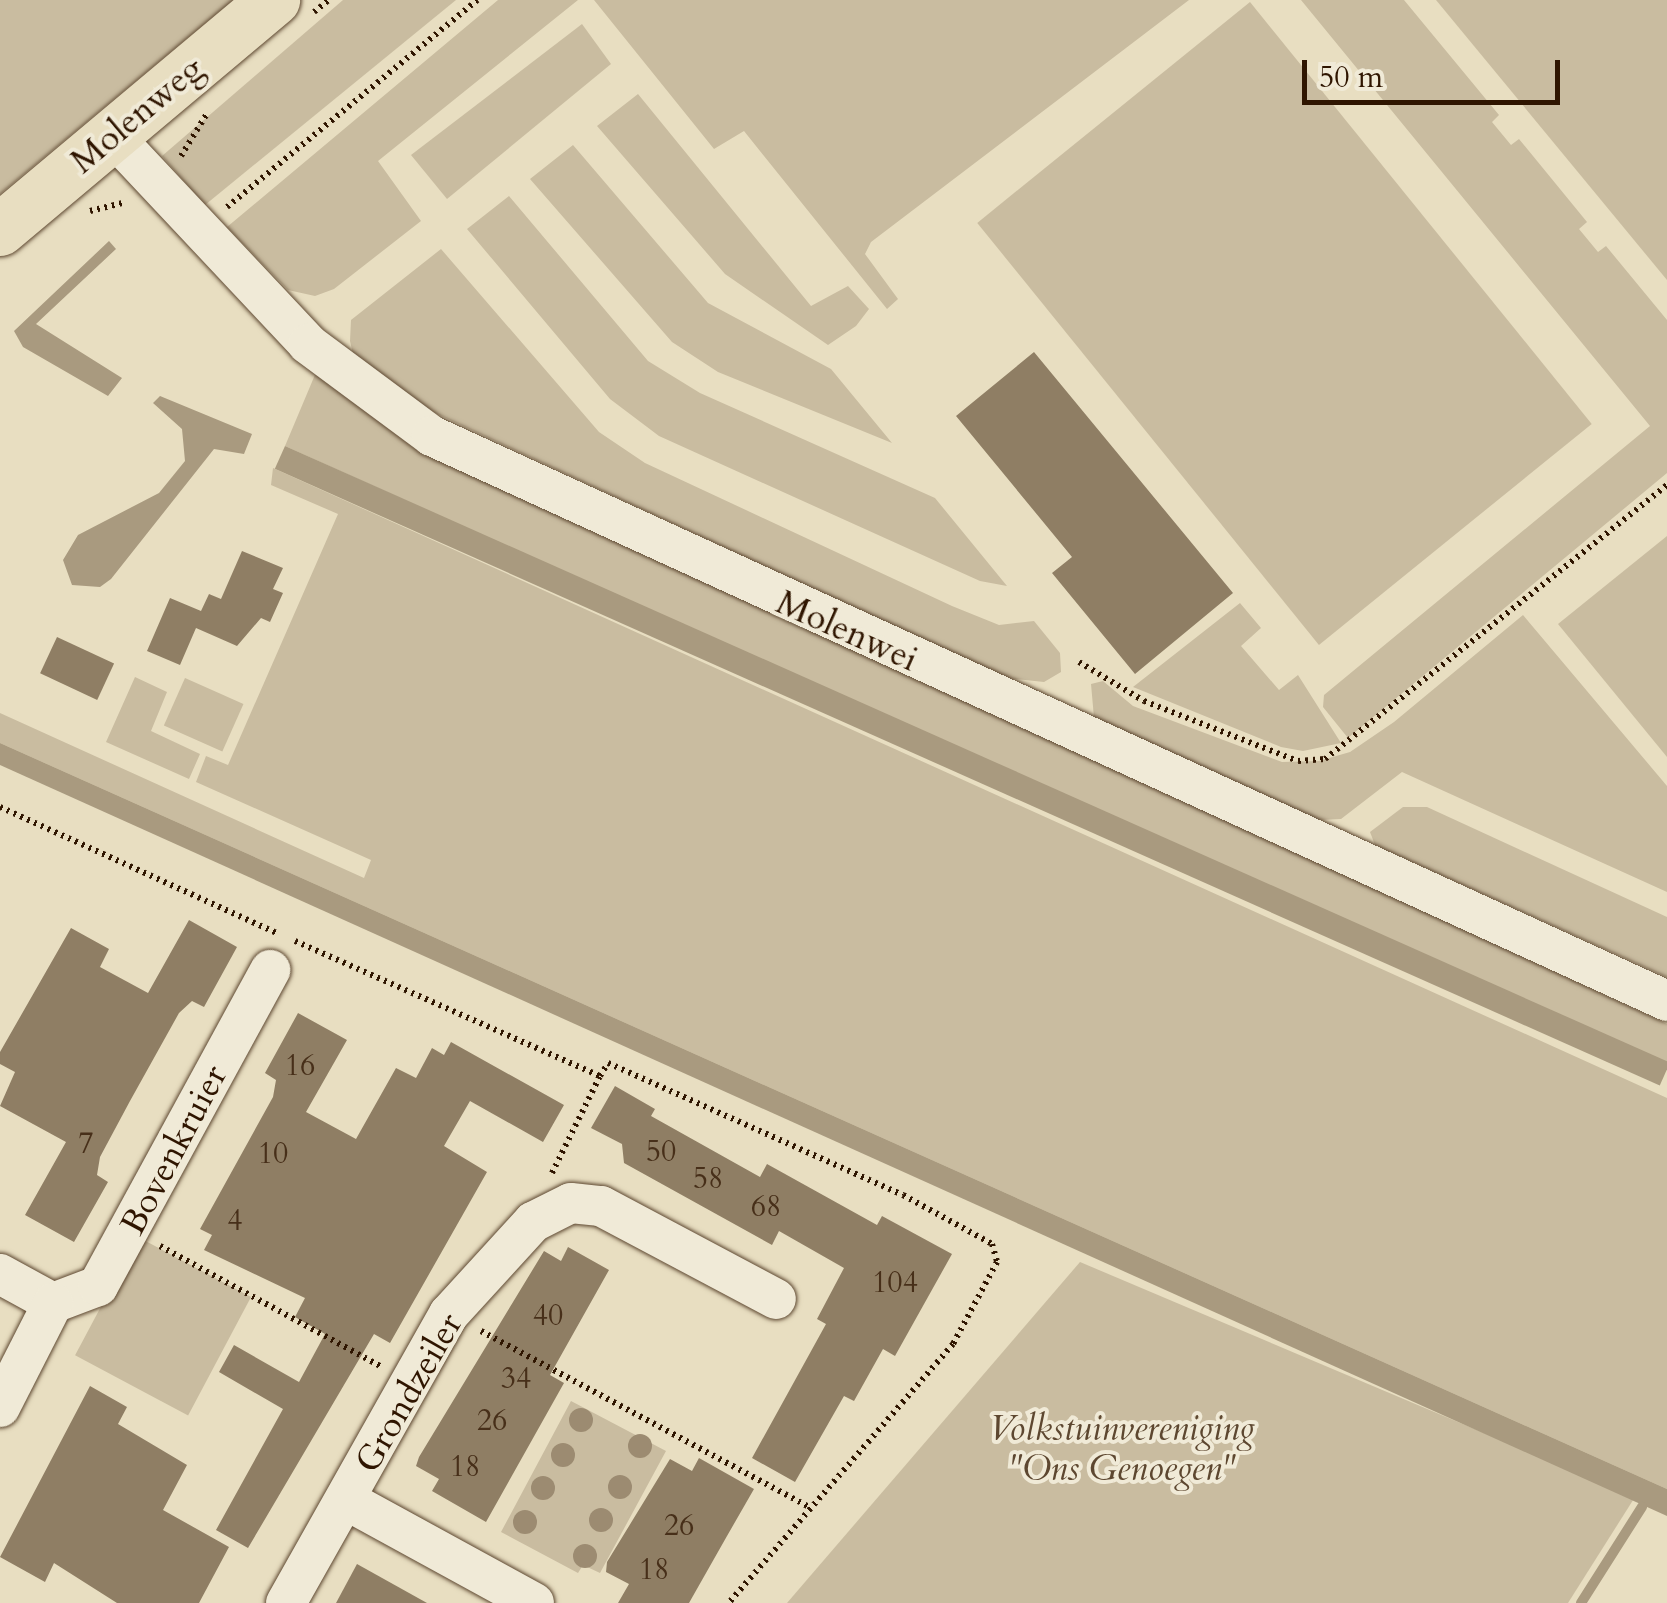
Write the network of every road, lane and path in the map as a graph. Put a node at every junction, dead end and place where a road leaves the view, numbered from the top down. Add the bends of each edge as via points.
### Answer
1 (274, 0) edge
2 (477, 0) edge
3 (113, 136) junction
4 (0, 230) edge
5 (199, 230) junction
6 (1667, 485) edge
7 (1079, 662) dead end
8 (0, 807) edge
9 (270, 970) dead end
10 (1667, 1001) edge
11 (600, 1076) junction
12 (533, 1222) junction
13 (132, 1231) junction
14 (0, 1274) edge
15 (776, 1299) dead end
16 (53, 1303) junction
17 (449, 1314) junction
18 (412, 1383) junction
19 (0, 1408) edge
20 (348, 1500) junction
21 (810, 1508) junction
22 (286, 1603) edge
23 (534, 1603) edge
24 (729, 1603) edge

1 - 3 main road, Molenweg
2 - 5 path
3 - 4 main road, Molenweg
3 - 5 street, Molenwei
5 - 10 street, Molenwei via 308,344 448,444
6 - 7 path via 1325,760 1298,761 1144,701
8 - 11 path
9 - 13 street, Bovenkruier
11 - 12 path
11 - 21 path via 608,1063 903,1195 992,1244 997,1262 953,1344
12 - 15 street, Grondzeiler via 570,1202 601,1206
12 - 17 street, Grondzeiler
13 - 16 street, Bovenkruier via 98,1286
13 - 18 path
14 - 16 street
16 - 19 street
17 - 18 street, Grondzeiler
17 - 21 path
18 - 20 street, Grondzeiler
20 - 22 street, Grondzeiler
20 - 23 street
21 - 24 path

